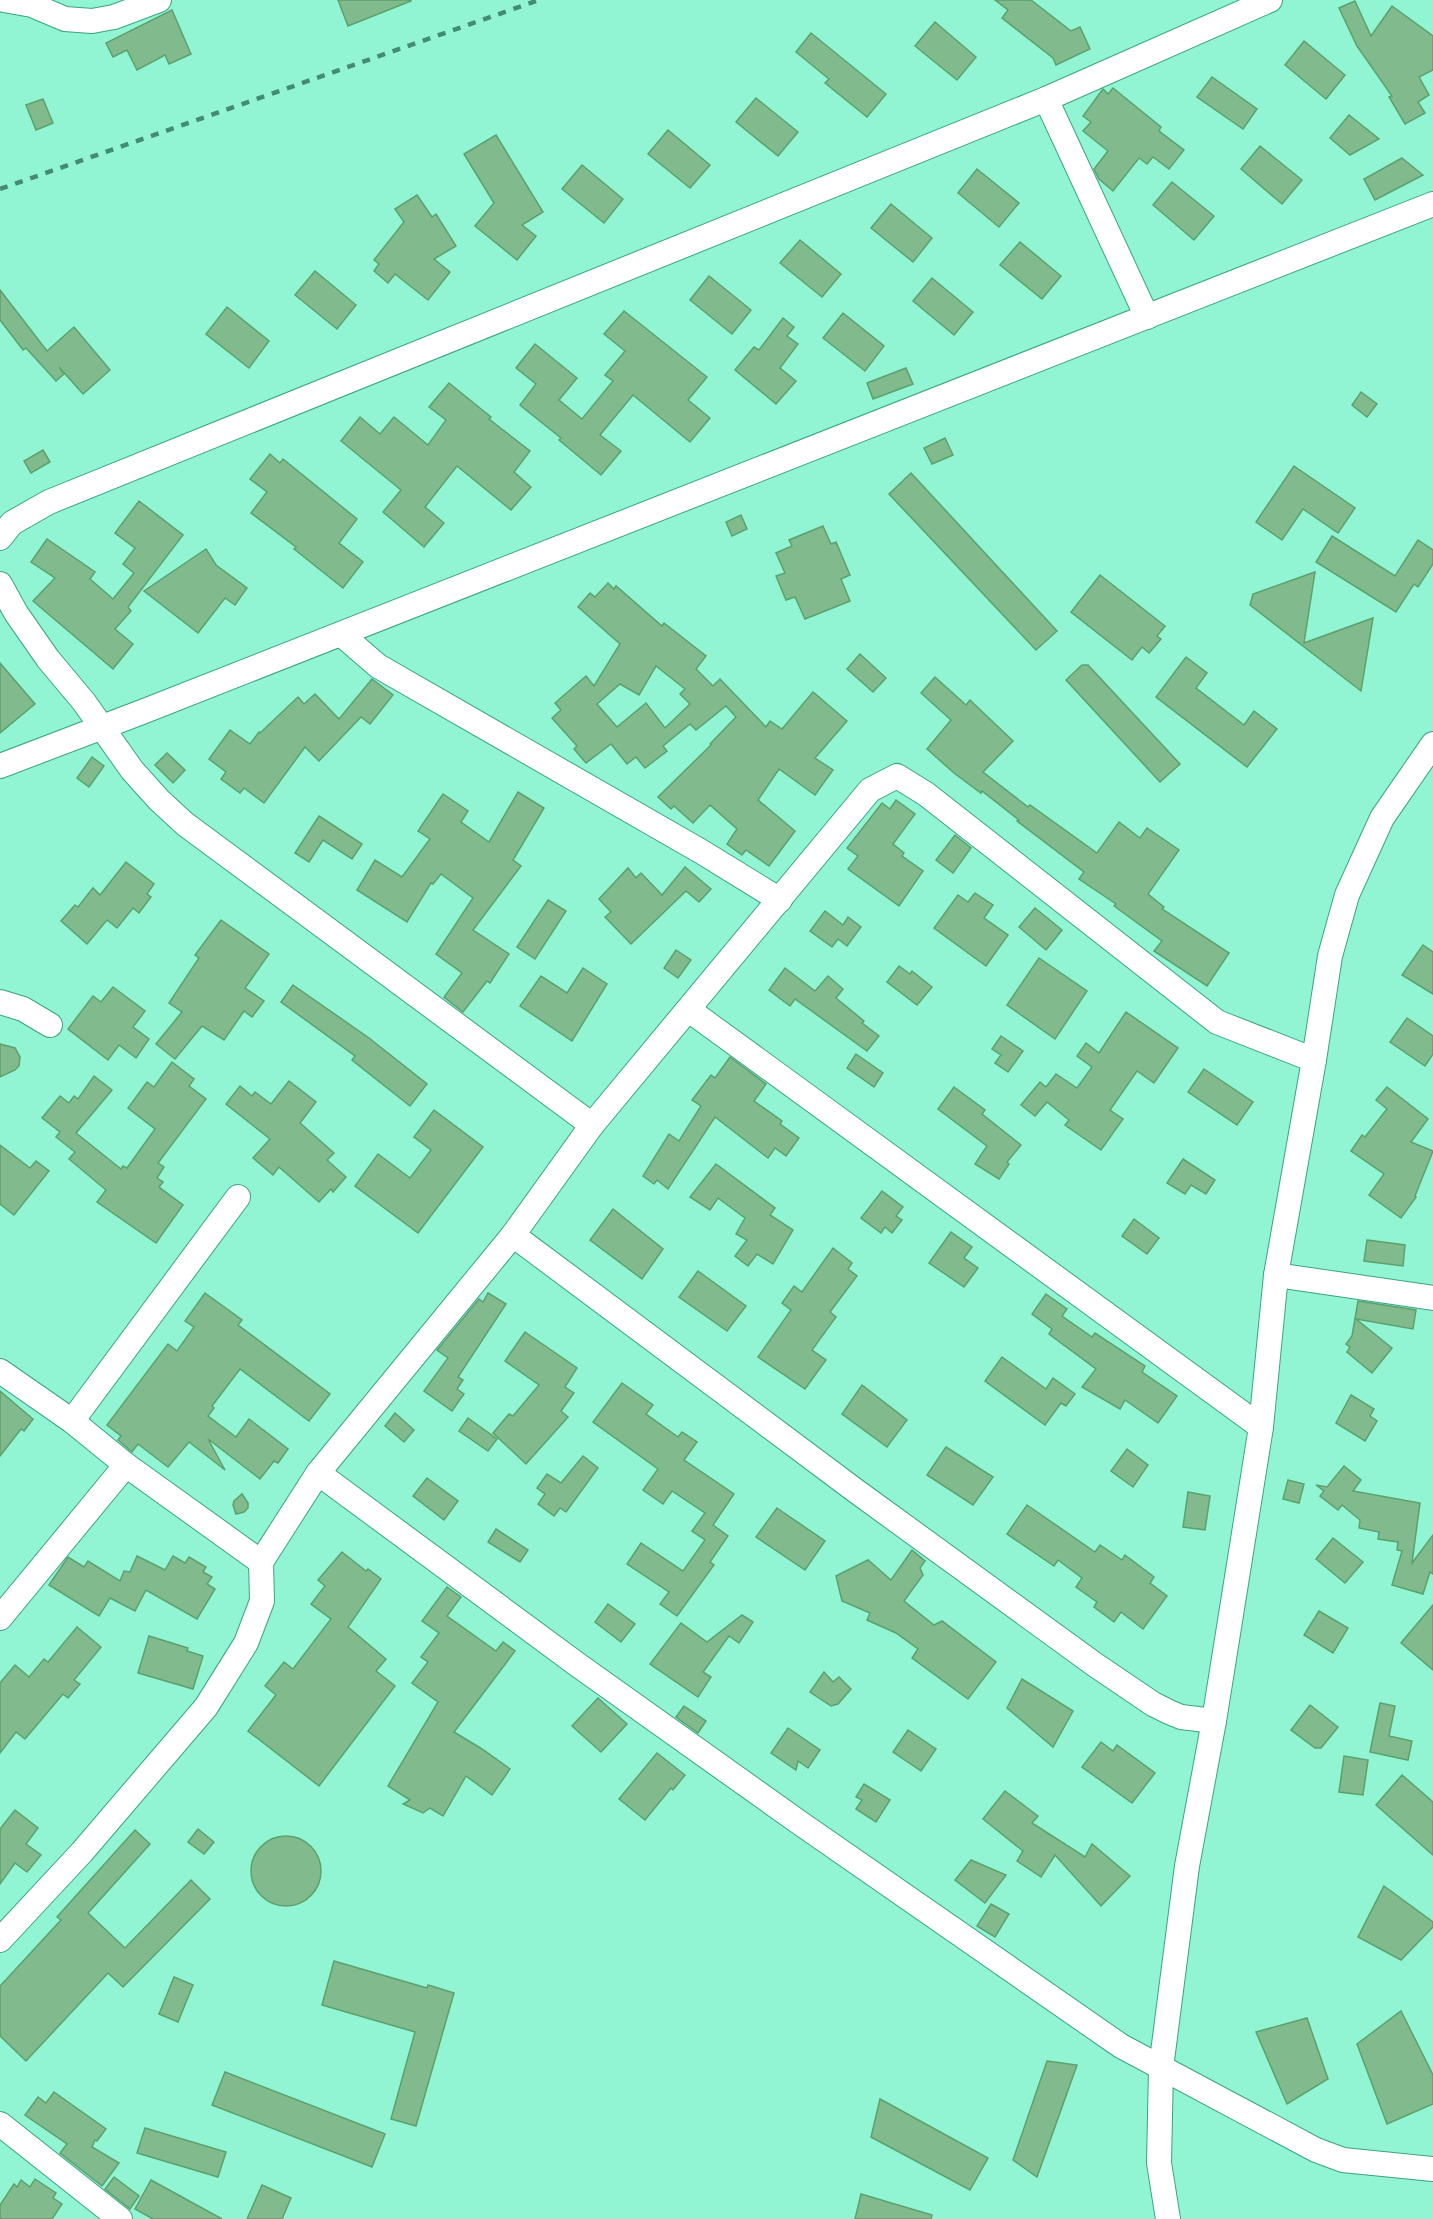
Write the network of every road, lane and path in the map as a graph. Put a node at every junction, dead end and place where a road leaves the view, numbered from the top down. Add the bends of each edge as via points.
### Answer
1 (4, 0) edge
2 (159, 0) edge
3 (1270, 0) edge
4 (53, 7) edge
5 (1046, 99) junction
6 (1433, 204) edge
7 (1147, 317) junction
8 (0, 538) edge
9 (0, 584) edge
10 (341, 634) junction
11 (102, 727) junction
12 (1433, 744) edge
13 (0, 766) edge
14 (780, 900) junction
15 (0, 1002) edge
16 (689, 1010) junction
17 (50, 1024) dead end
18 (1314, 1060) junction
19 (592, 1125) junction
20 (238, 1197) dead end
21 (513, 1235) junction
22 (1276, 1275) junction
23 (1433, 1298) edge
24 (0, 1371) edge
25 (72, 1421) junction
26 (1261, 1427) junction
27 (126, 1465) junction
28 (318, 1473) junction
29 (261, 1562) junction
30 (0, 1618) edge
31 (1214, 1720) junction
32 (0, 1940) edge
33 (1161, 2068) junction
34 (0, 2124) edge
35 (1433, 2169) edge
36 (120, 2219) edge
37 (1168, 2219) edge

1 - 4 street
2 - 4 street via 92,21 65,19
3 - 5 street
5 - 7 street
5 - 8 street via 49,502 12,523
6 - 7 street
7 - 10 street
9 - 11 street via 48,659
10 - 11 street
10 - 14 street via 378,666
11 - 13 street
11 - 19 street via 132,770 185,824
12 - 18 street via 1382,818 1347,895 1330,956
14 - 16 street
14 - 18 street via 870,790 897,776 926,794 1217,1022
15 - 17 street
16 - 19 street
16 - 26 street
18 - 22 street
19 - 21 street
20 - 25 street
21 - 28 street
21 - 31 street via 874,1504 1153,1704 1181,1717
22 - 23 street
22 - 26 street
24 - 25 street
25 - 27 street
26 - 31 street
27 - 29 street
27 - 30 street
28 - 29 street
28 - 33 street via 809,1830 1121,2046
29 - 32 street via 262,1601 246,1643 206,1707 82,1852
31 - 33 street via 1187,1866
33 - 35 street via 1316,2150 1343,2160
33 - 37 street via 1159,2163
34 - 36 street

